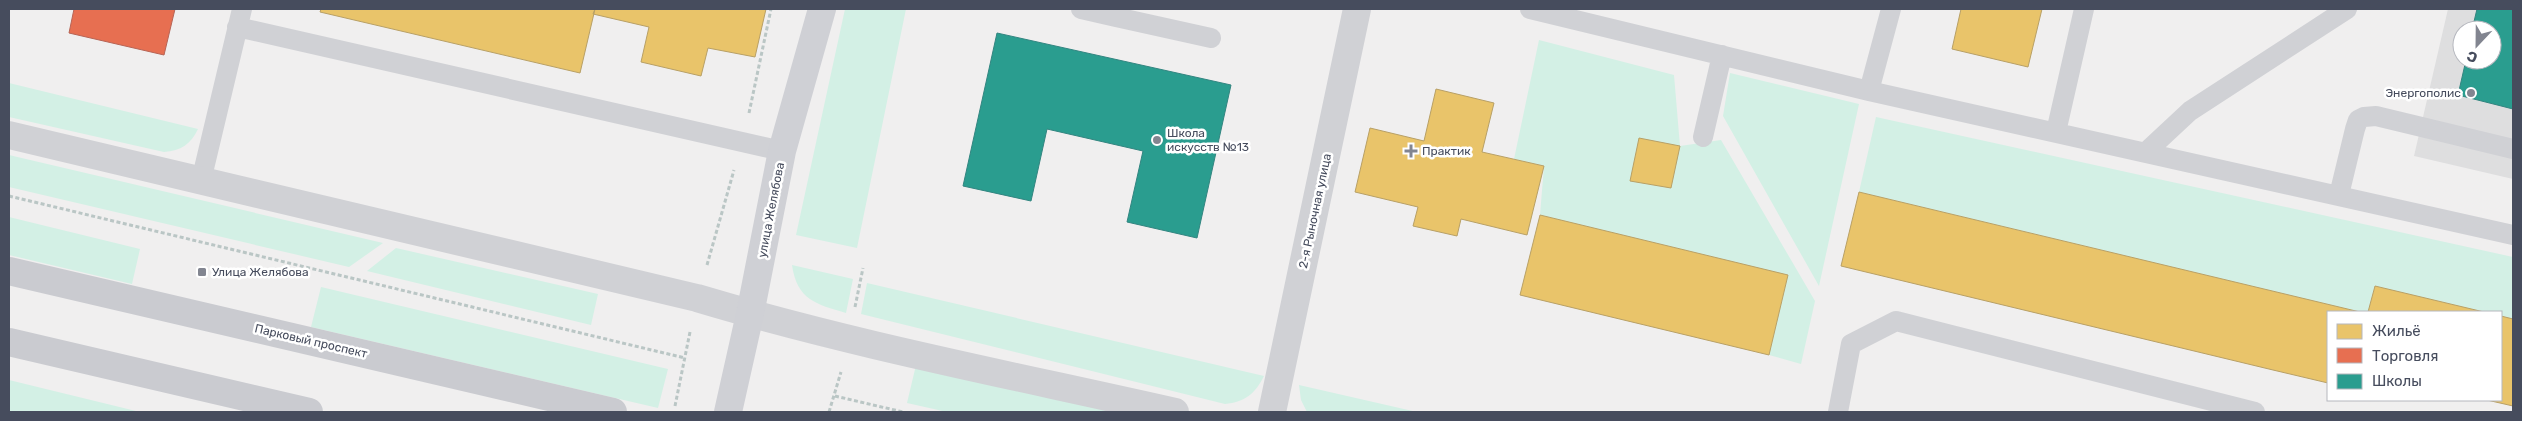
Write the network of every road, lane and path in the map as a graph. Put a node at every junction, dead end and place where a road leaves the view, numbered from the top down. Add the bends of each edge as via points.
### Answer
1 (822, 9) edge
2 (1081, 9) edge
3 (1357, 9) edge
4 (1530, 9) edge
5 (1891, 9) edge
6 (2084, 9) edge
7 (2347, 9) edge
8 (1117, 13) edge
9 (240, 18) edge
10 (1212, 38) dead end
11 (1722, 55) junction
12 (1869, 91) junction
13 (2056, 132) junction
14 (9, 135) edge
15 (1703, 137) dead end
16 (2513, 149) edge
17 (782, 152) junction
18 (2146, 152) junction
19 (201, 181) junction
20 (9, 196) edge
21 (2339, 196) junction
22 (2513, 235) edge
23 (9, 271) edge
24 (750, 314) junction
25 (9, 342) edge
26 (675, 406) dead end
27 (309, 412) edge
28 (613, 412) edge
29 (728, 412) edge
30 (829, 412) edge
31 (903, 412) edge
32 (1175, 412) edge
33 (1272, 412) edge
34 (1838, 412) edge
35 (2255, 412) edge

1 - 17 street, улица Желябова
2 - 8 lane
3 - 33 street, 2-я Рыночная улица
4 - 11 lane
5 - 12 lane
6 - 13 lane
7 - 18 lane via 2190,111
8 - 10 lane
9 - 17 lane
9 - 19 lane
11 - 12 lane
11 - 15 lane
12 - 13 lane
13 - 18 lane
14 - 19 street
16 - 21 lane via 2376,116 2364,116 2358,120 2355,129
17 - 24 street, улица Желябова
18 - 21 lane
19 - 24 street via 698,298
20 - 26 path via 685,358
21 - 22 lane
23 - 28 main road, Парковый проспект
24 - 29 street, улица Желябова
24 - 32 street
25 - 27 main road
30 - 31 path via 835,396
34 - 35 lane via 1851,344 1896,321

